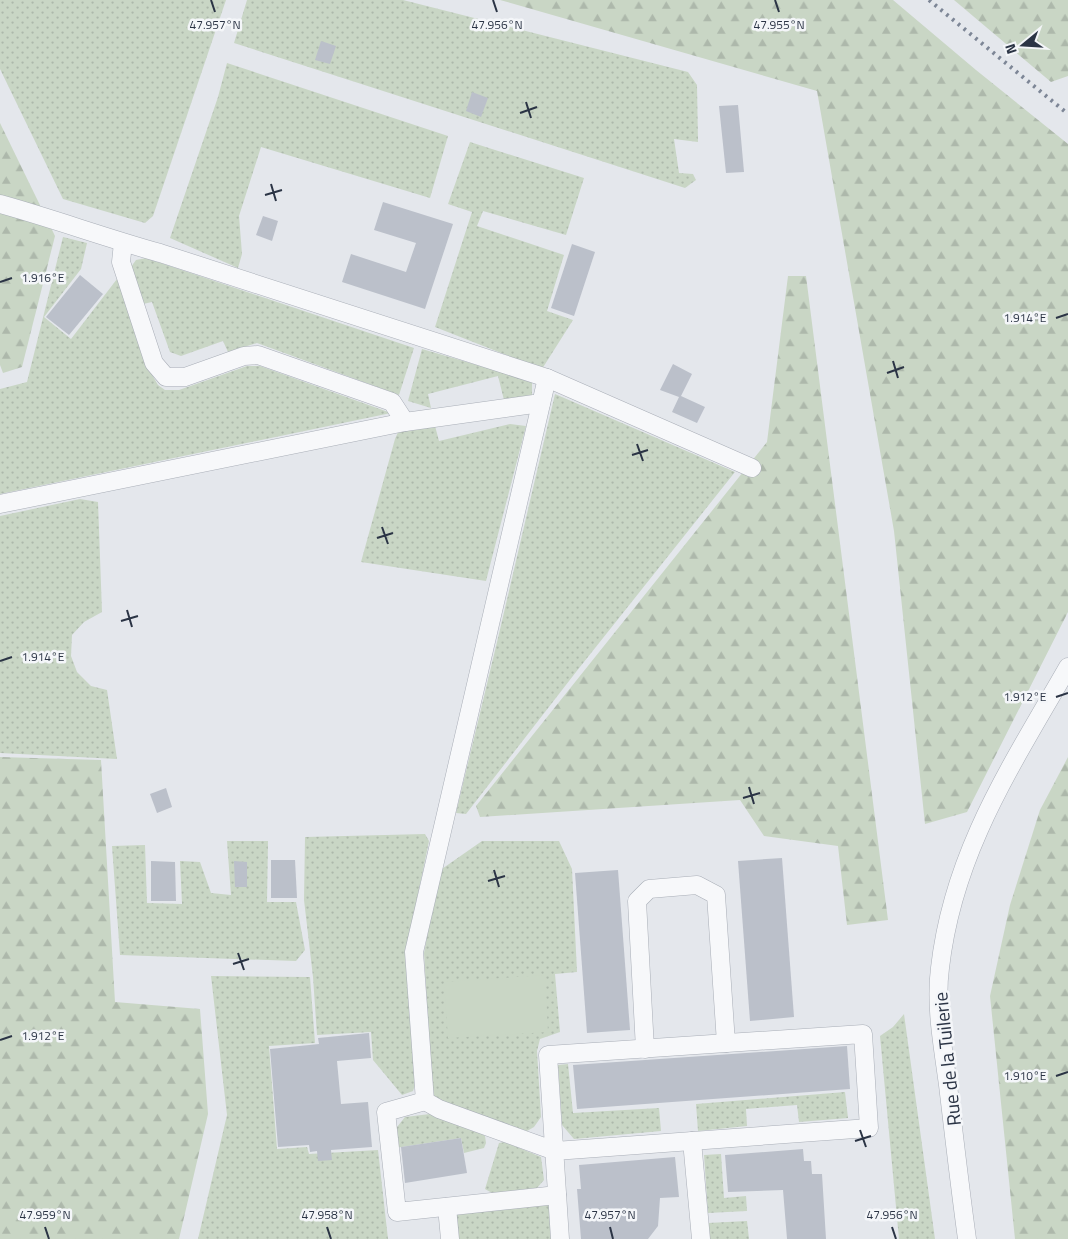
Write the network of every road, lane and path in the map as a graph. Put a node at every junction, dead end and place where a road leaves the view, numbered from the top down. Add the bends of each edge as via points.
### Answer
1 (0, 204) edge
2 (123, 243) junction
3 (547, 378) junction
4 (541, 403) junction
5 (405, 422) junction
6 (752, 468) dead end
7 (0, 504) edge
8 (1068, 667) edge
9 (726, 1043) junction
10 (645, 1048) junction
11 (425, 1101) junction
12 (692, 1141) junction
13 (554, 1151) junction
14 (557, 1195) junction
15 (447, 1207) junction
16 (450, 1239) edge
17 (560, 1239) edge
18 (701, 1239) edge
19 (968, 1239) edge

1 - 2 street
2 - 3 street
2 - 5 street via 120,262 154,363 166,377 186,377 244,356 258,355 392,402
3 - 4 street
3 - 6 street
4 - 5 street
4 - 11 street via 414,952
5 - 7 street
8 - 19 street, Rue de la Tuilerie via 990,803 971,845 947,919 939,969 940,1020
9 - 10 street
9 - 10 street via 716,895 697,885 649,889 637,901
9 - 12 street via 863,1034 869,1128
10 - 13 street via 548,1055
11 - 13 street via 438,1109
11 - 15 street via 386,1112 397,1212
12 - 13 street
12 - 18 street
13 - 14 street
14 - 15 street
14 - 17 street
15 - 16 street

